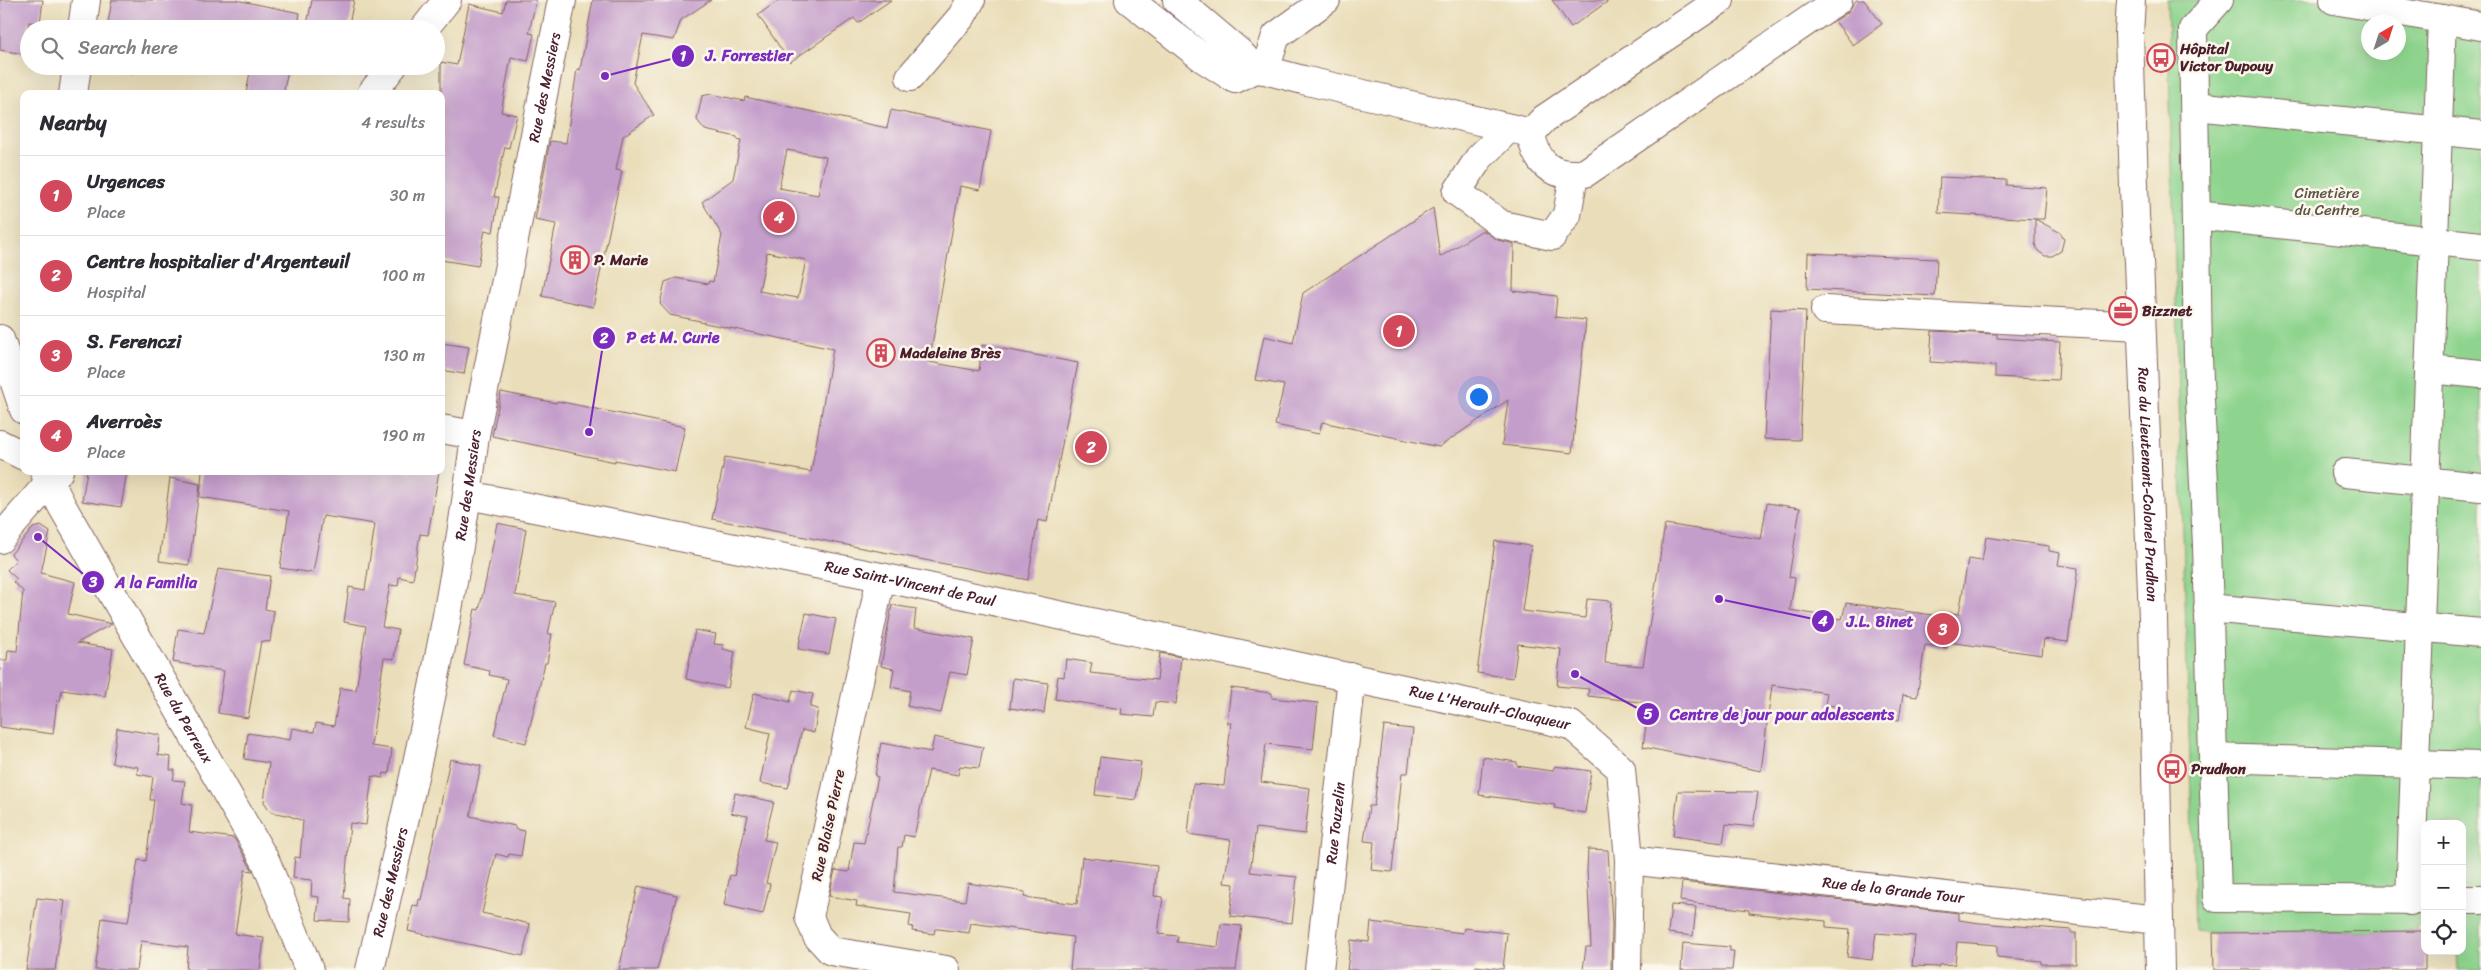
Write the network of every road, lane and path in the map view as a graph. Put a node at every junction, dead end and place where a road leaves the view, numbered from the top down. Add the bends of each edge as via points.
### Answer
1 (86, 0) edge
2 (447, 0) edge
3 (562, 0) edge
4 (971, 0) edge
5 (1129, 0) edge
6 (1177, 0) edge
7 (1326, 0) edge
8 (1720, 0) edge
9 (1838, 0) edge
10 (2131, 0) edge
11 (2219, 0) edge
12 (2334, 0) edge
13 (2442, 19) junction
14 (83, 20) edge
15 (431, 20) edge
16 (2481, 26) edge
17 (1260, 70) junction
18 (76, 75) edge
19 (386, 75) edge
20 (910, 77) dead end
21 (74, 90) edge
22 (374, 90) edge
23 (2195, 106) junction
24 (1520, 130) junction
25 (2438, 131) junction
26 (2481, 135) edge
27 (1574, 175) junction
28 (2196, 215) junction
29 (2434, 241) junction
30 (2481, 246) edge
31 (1825, 310) dead end
32 (2141, 326) junction
33 (0, 339) edge
34 (17, 367) edge
35 (2429, 368) junction
36 (2481, 374) edge
37 (20, 385) edge
38 (445, 431) edge
39 (475, 435) junction
40 (0, 444) edge
41 (20, 454) edge
42 (2345, 473) dead end
43 (47, 475) edge
44 (49, 475) edge
45 (2424, 481) junction
46 (2481, 486) edge
47 (468, 495) junction
48 (0, 540) edge
49 (881, 577) junction
50 (2208, 608) junction
51 (2420, 627) junction
52 (2481, 633) edge
53 (1352, 677) junction
54 (2213, 758) junction
55 (2415, 764) junction
56 (2481, 766) edge
57 (1629, 860) junction
58 (2418, 900) edge
59 (2466, 900) edge
60 (2481, 900) edge
61 (2158, 920) junction
62 (310, 970) edge
63 (370, 970) edge
64 (946, 970) edge
65 (1319, 970) edge
66 (1627, 970) edge
67 (2160, 970) edge

1 - 14 street
2 - 15 street
3 - 39 street, Rue des Messiers
4 - 20 street via 962,16
5 - 17 street via 1235,79
6 - 17 street
7 - 17 street via 1276,36
8 - 24 street via 1544,119
9 - 27 street via 1585,173
10 - 32 street, Rue du Lieutenant-Colonel Prudhon
11 - 23 street via 2194,29
12 - 13 street
13 - 16 street
13 - 25 street
17 - 24 street
18 - 21 street
19 - 22 street
23 - 25 street
23 - 28 street
24 - 27 street via 1548,169
24 - 27 street via 1479,158 1457,192 1502,226 1552,236 1567,215
25 - 26 street
25 - 29 street
28 - 29 street
28 - 50 street
29 - 30 street
29 - 35 street
31 - 32 street
32 - 61 street, Rue du Lieutenant-Colonel Prudhon via 2153,618
33 - 34 street
34 - 37 street
35 - 36 street
35 - 45 street
38 - 39 street
39 - 47 street, Rue des Messiers
40 - 41 street
42 - 45 street
43 - 48 street
44 - 62 street, Rue du Perreux via 266,862
45 - 46 street
45 - 51 street
47 - 49 street, Rue Saint-Vincent de Paul
47 - 63 street, Rue des Messiers via 426,727
49 - 53 street, Rue Saint-Vincent de Paul
49 - 64 street, Rue Blaise Pierre via 809,917 817,936 831,951
50 - 51 street
50 - 54 street
51 - 52 street
51 - 55 street
53 - 57 street, Rue L'Herault-Clouqueur via 1571,725 1621,769
53 - 65 street, Rue Touzelin
54 - 55 street
54 - 58 street via 2217,898
55 - 56 street
55 - 58 street
57 - 61 street, Rue de la Grande Tour
57 - 66 street, Rue L'Herault-Clouqueur
59 - 60 street
61 - 67 street, Rue du Lieutenant-Colonel Prudhon

